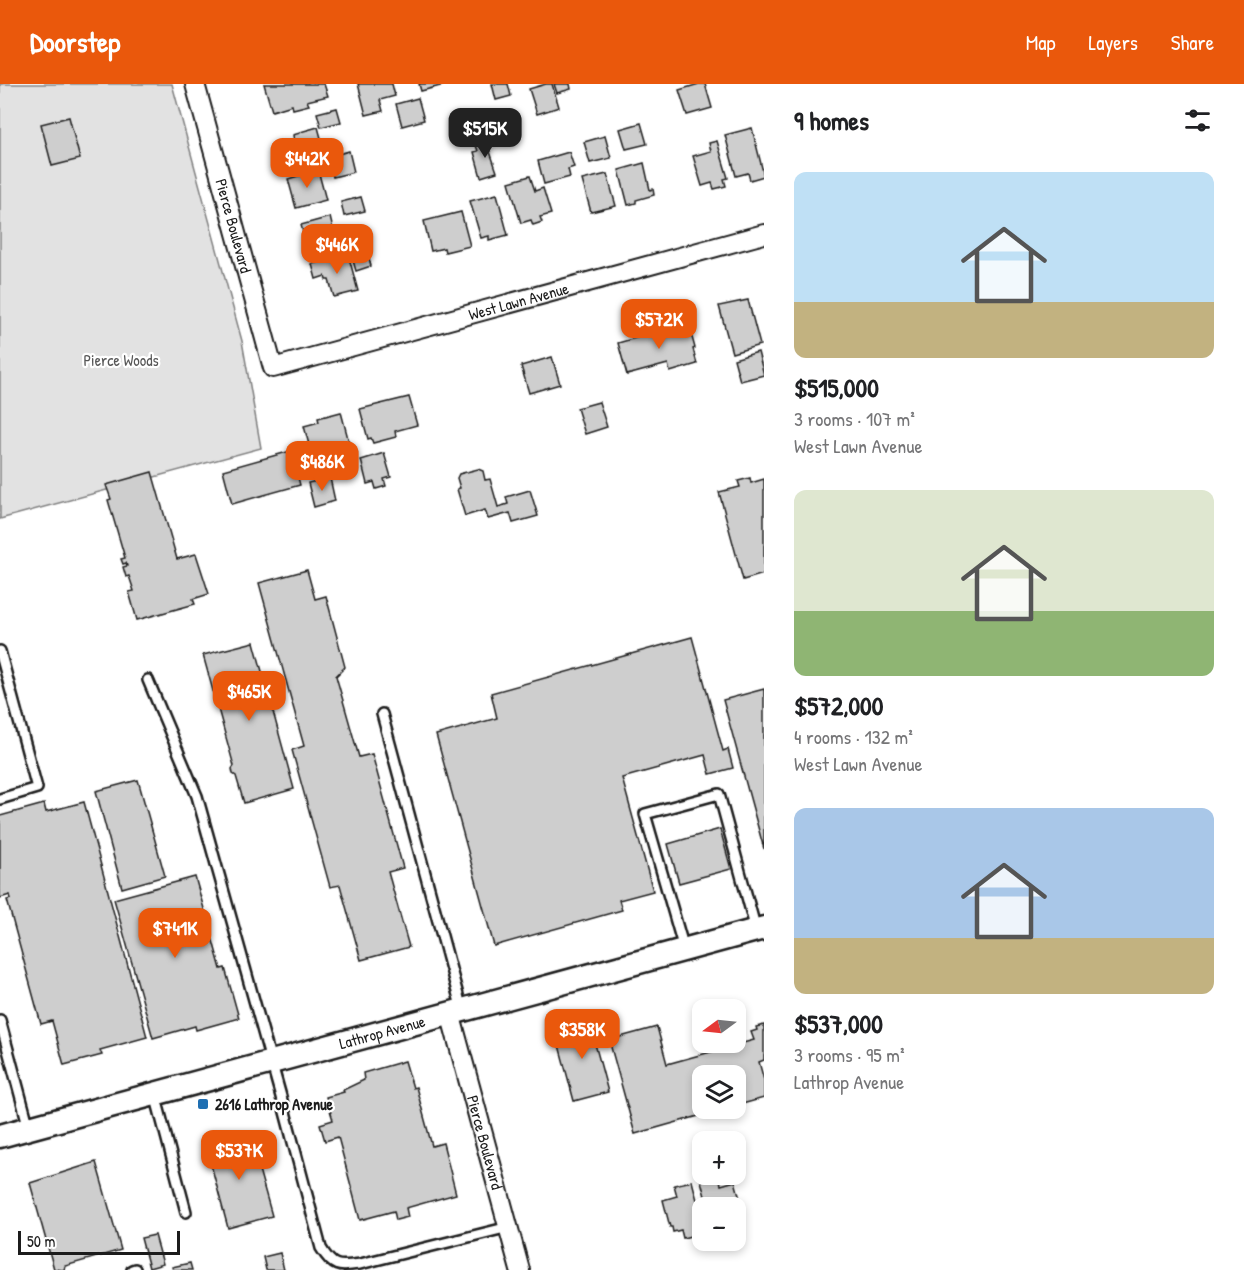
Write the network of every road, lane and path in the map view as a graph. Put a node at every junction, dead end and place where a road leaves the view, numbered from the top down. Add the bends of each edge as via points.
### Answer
1 (195, 84) edge
2 (764, 234) edge
3 (273, 368) joint
4 (0, 651) edge
5 (148, 680) dead end
6 (382, 714) dead end
7 (0, 799) edge
8 (760, 929) edge
9 (684, 949) junction
10 (456, 1012) junction
11 (0, 1020) edge
12 (272, 1062) junction
13 (155, 1094) junction
14 (28, 1128) junction
15 (0, 1136) edge
16 (186, 1212) dead end
17 (508, 1227) junction
18 (520, 1270) edge

1 - 3 street, Pierce Boulevard
2 - 3 street, West Lawn Avenue
4 - 7 lane via 37,788
5 - 12 lane via 197,796
6 - 10 lane
8 - 9 street, Lathrop Avenue
8 - 9 lane via 719,794 645,814
9 - 10 street, Lathrop Avenue
10 - 12 street, Lathrop Avenue
10 - 17 street, Pierce Boulevard
11 - 14 lane
12 - 13 street, Lathrop Avenue
12 - 17 lane via 321,1248 329,1261 341,1267 360,1264
13 - 14 street, Lathrop Avenue
13 - 16 lane
14 - 15 street, Lathrop Avenue
17 - 18 street, Pierce Boulevard

